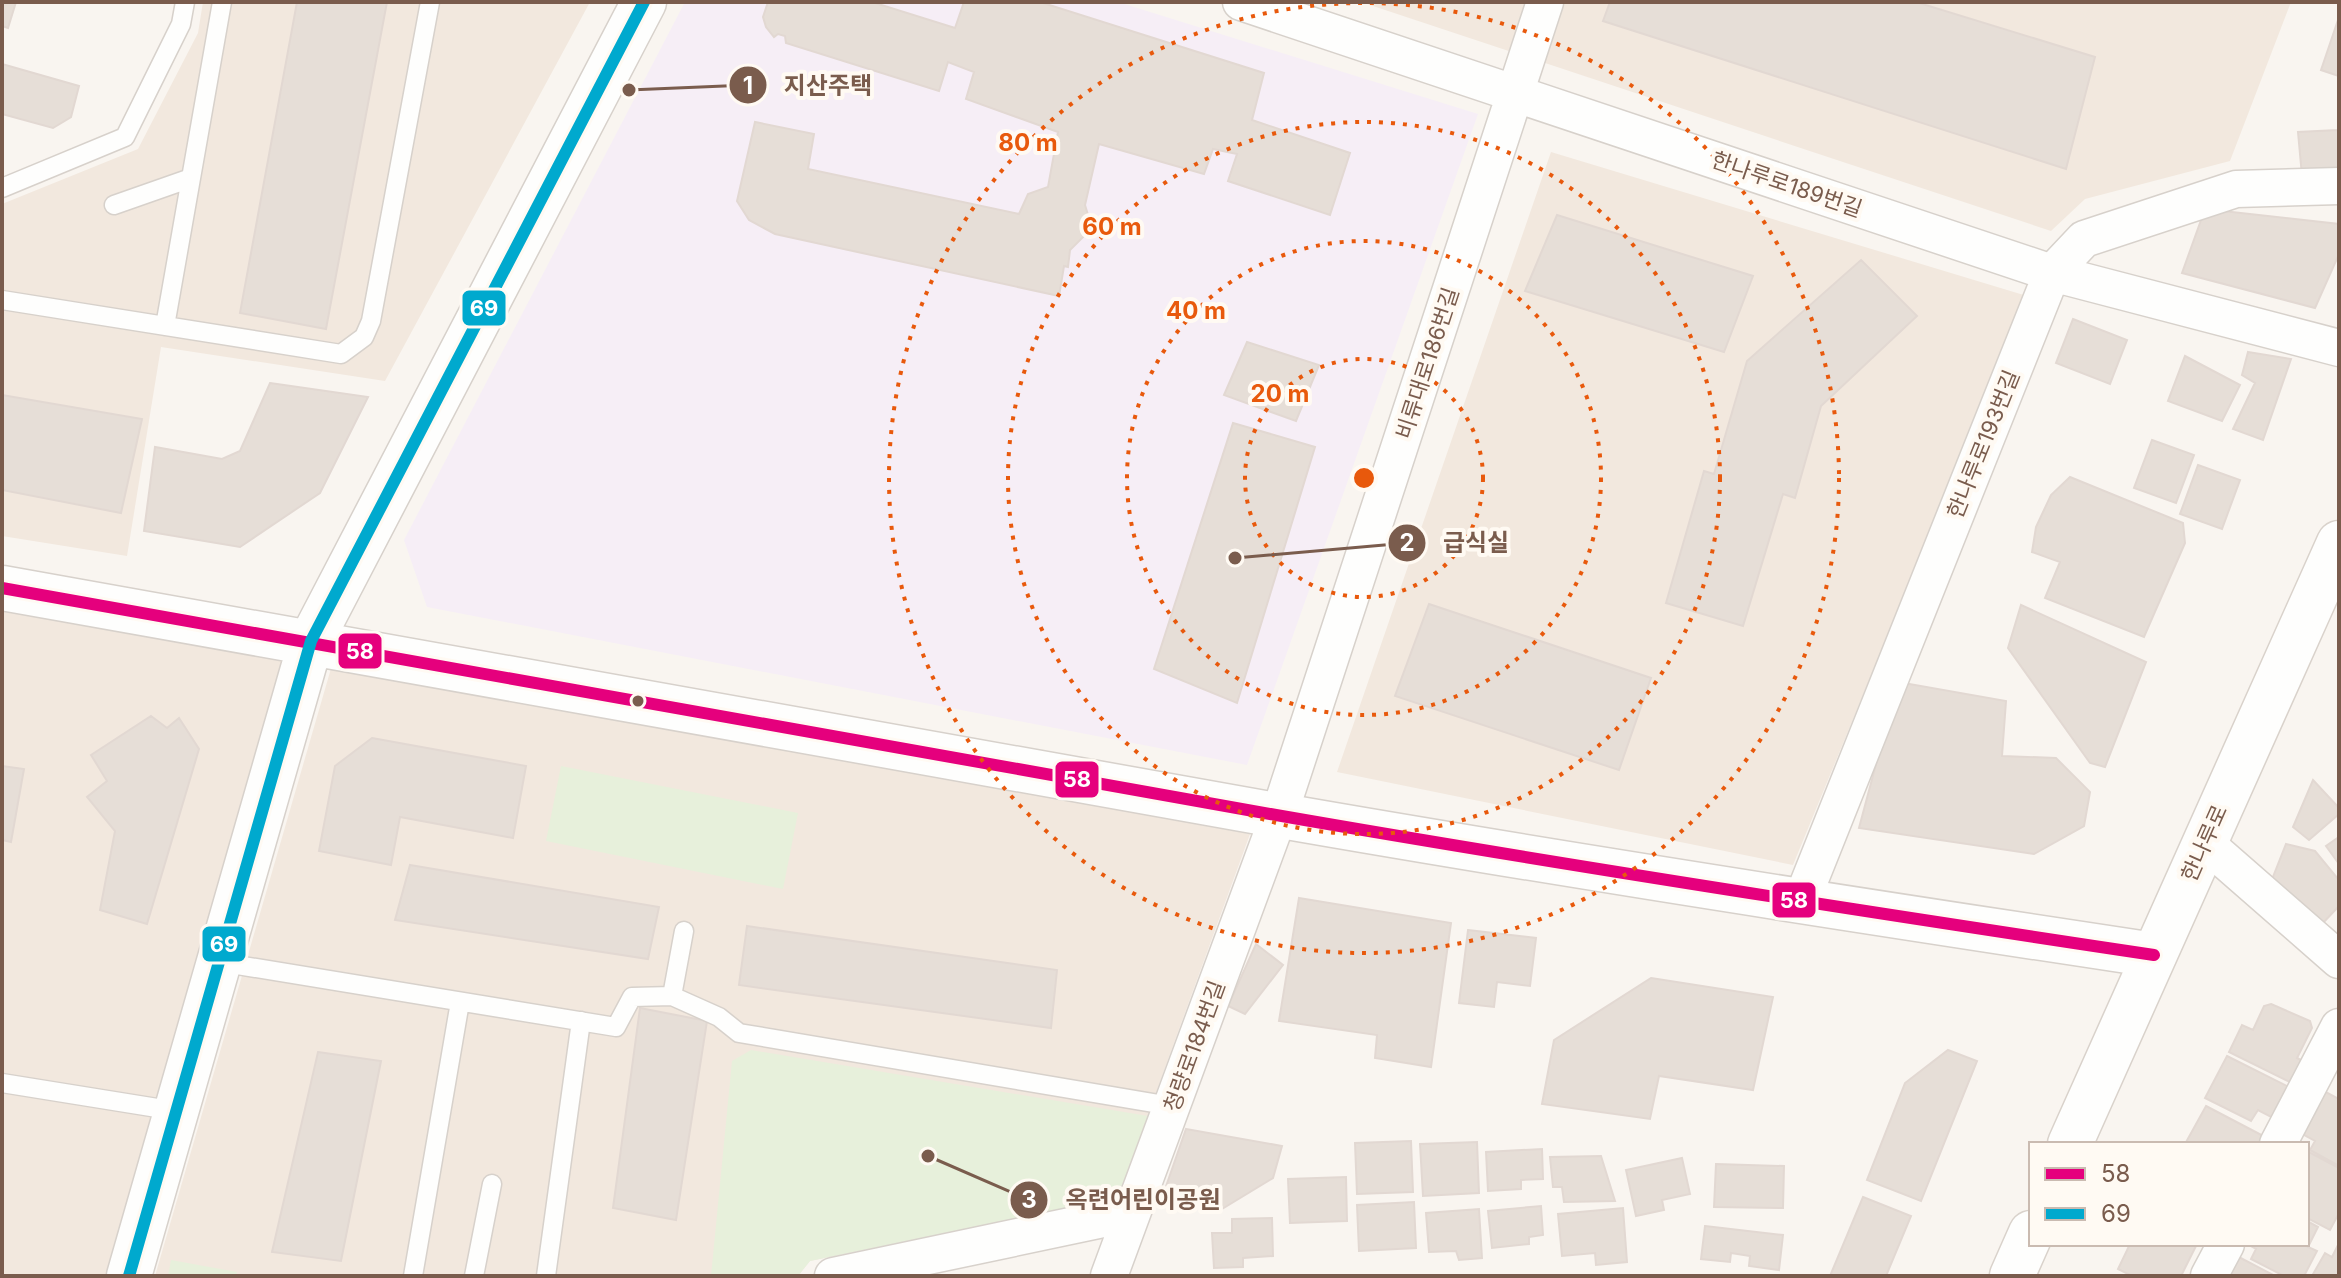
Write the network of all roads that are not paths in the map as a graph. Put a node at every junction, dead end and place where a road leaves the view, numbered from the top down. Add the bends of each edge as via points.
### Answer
1 (185, 2) edge
2 (222, 2) edge
3 (430, 2) edge
4 (644, 2) edge
5 (1241, 2) edge
6 (1545, 2) edge
7 (1515, 93) junction
8 (191, 178) junction
9 (2339, 186) edge
10 (2, 188) edge
11 (114, 205) dead end
12 (2052, 273) junction
13 (2, 300) edge
14 (165, 326) junction
15 (2339, 348) edge
16 (2335, 561) edge
17 (2, 588) edge
18 (311, 641) junction
19 (1279, 815) junction
20 (2204, 842) junction
21 (1801, 902) junction
22 (684, 931) dead end
23 (2154, 955) junction
24 (2339, 960) edge
25 (219, 962) junction
26 (672, 996) junction
27 (460, 1002) junction
28 (581, 1021) junction
29 (2339, 1027) edge
30 (2, 1083) edge
31 (1171, 1106) junction
32 (176, 1111) junction
33 (2071, 1142) edge
34 (2279, 1142) edge
35 (492, 1184) dead end
36 (1132, 1213) junction
37 (2029, 1238) edge
38 (2225, 1246) edge
39 (129, 1276) edge
40 (413, 1276) edge
41 (474, 1276) edge
42 (546, 1276) edge
43 (833, 1276) edge
44 (1109, 1276) edge
45 (2012, 1276) edge
46 (2209, 1276) edge

1 - 10 lane via 181,24 125,137
2 - 8 lane
3 - 14 lane via 364,337 341,354
4 - 18 street
5 - 7 street, 한나루로189번길
6 - 7 street, 비류대로186번길
7 - 12 street, 한나루로189번길
7 - 19 street, 비류대로186번길
8 - 11 lane
8 - 14 lane
9 - 12 street, 한나루로193번길 via 2236,189 2084,239
12 - 15 street, 한나루로189번길
12 - 21 street, 한나루로193번길
13 - 14 lane
16 - 20 street, 한나루로
17 - 18 street
18 - 19 street
18 - 25 street
19 - 21 street
19 - 31 street, 청량로184번길
20 - 23 street, 한나루로
20 - 24 street
21 - 23 street
22 - 26 lane
23 - 33 street, 한나루로
25 - 27 lane
25 - 32 street
26 - 28 lane via 632,997 616,1027
26 - 31 lane via 719,1017 739,1033
27 - 28 lane
27 - 40 lane
28 - 42 lane
29 - 34 street
30 - 32 lane
31 - 36 street, 청량로184번길
32 - 39 street
35 - 41 lane
36 - 43 street
36 - 44 street, 청량로184번길
37 - 45 street
38 - 46 street

